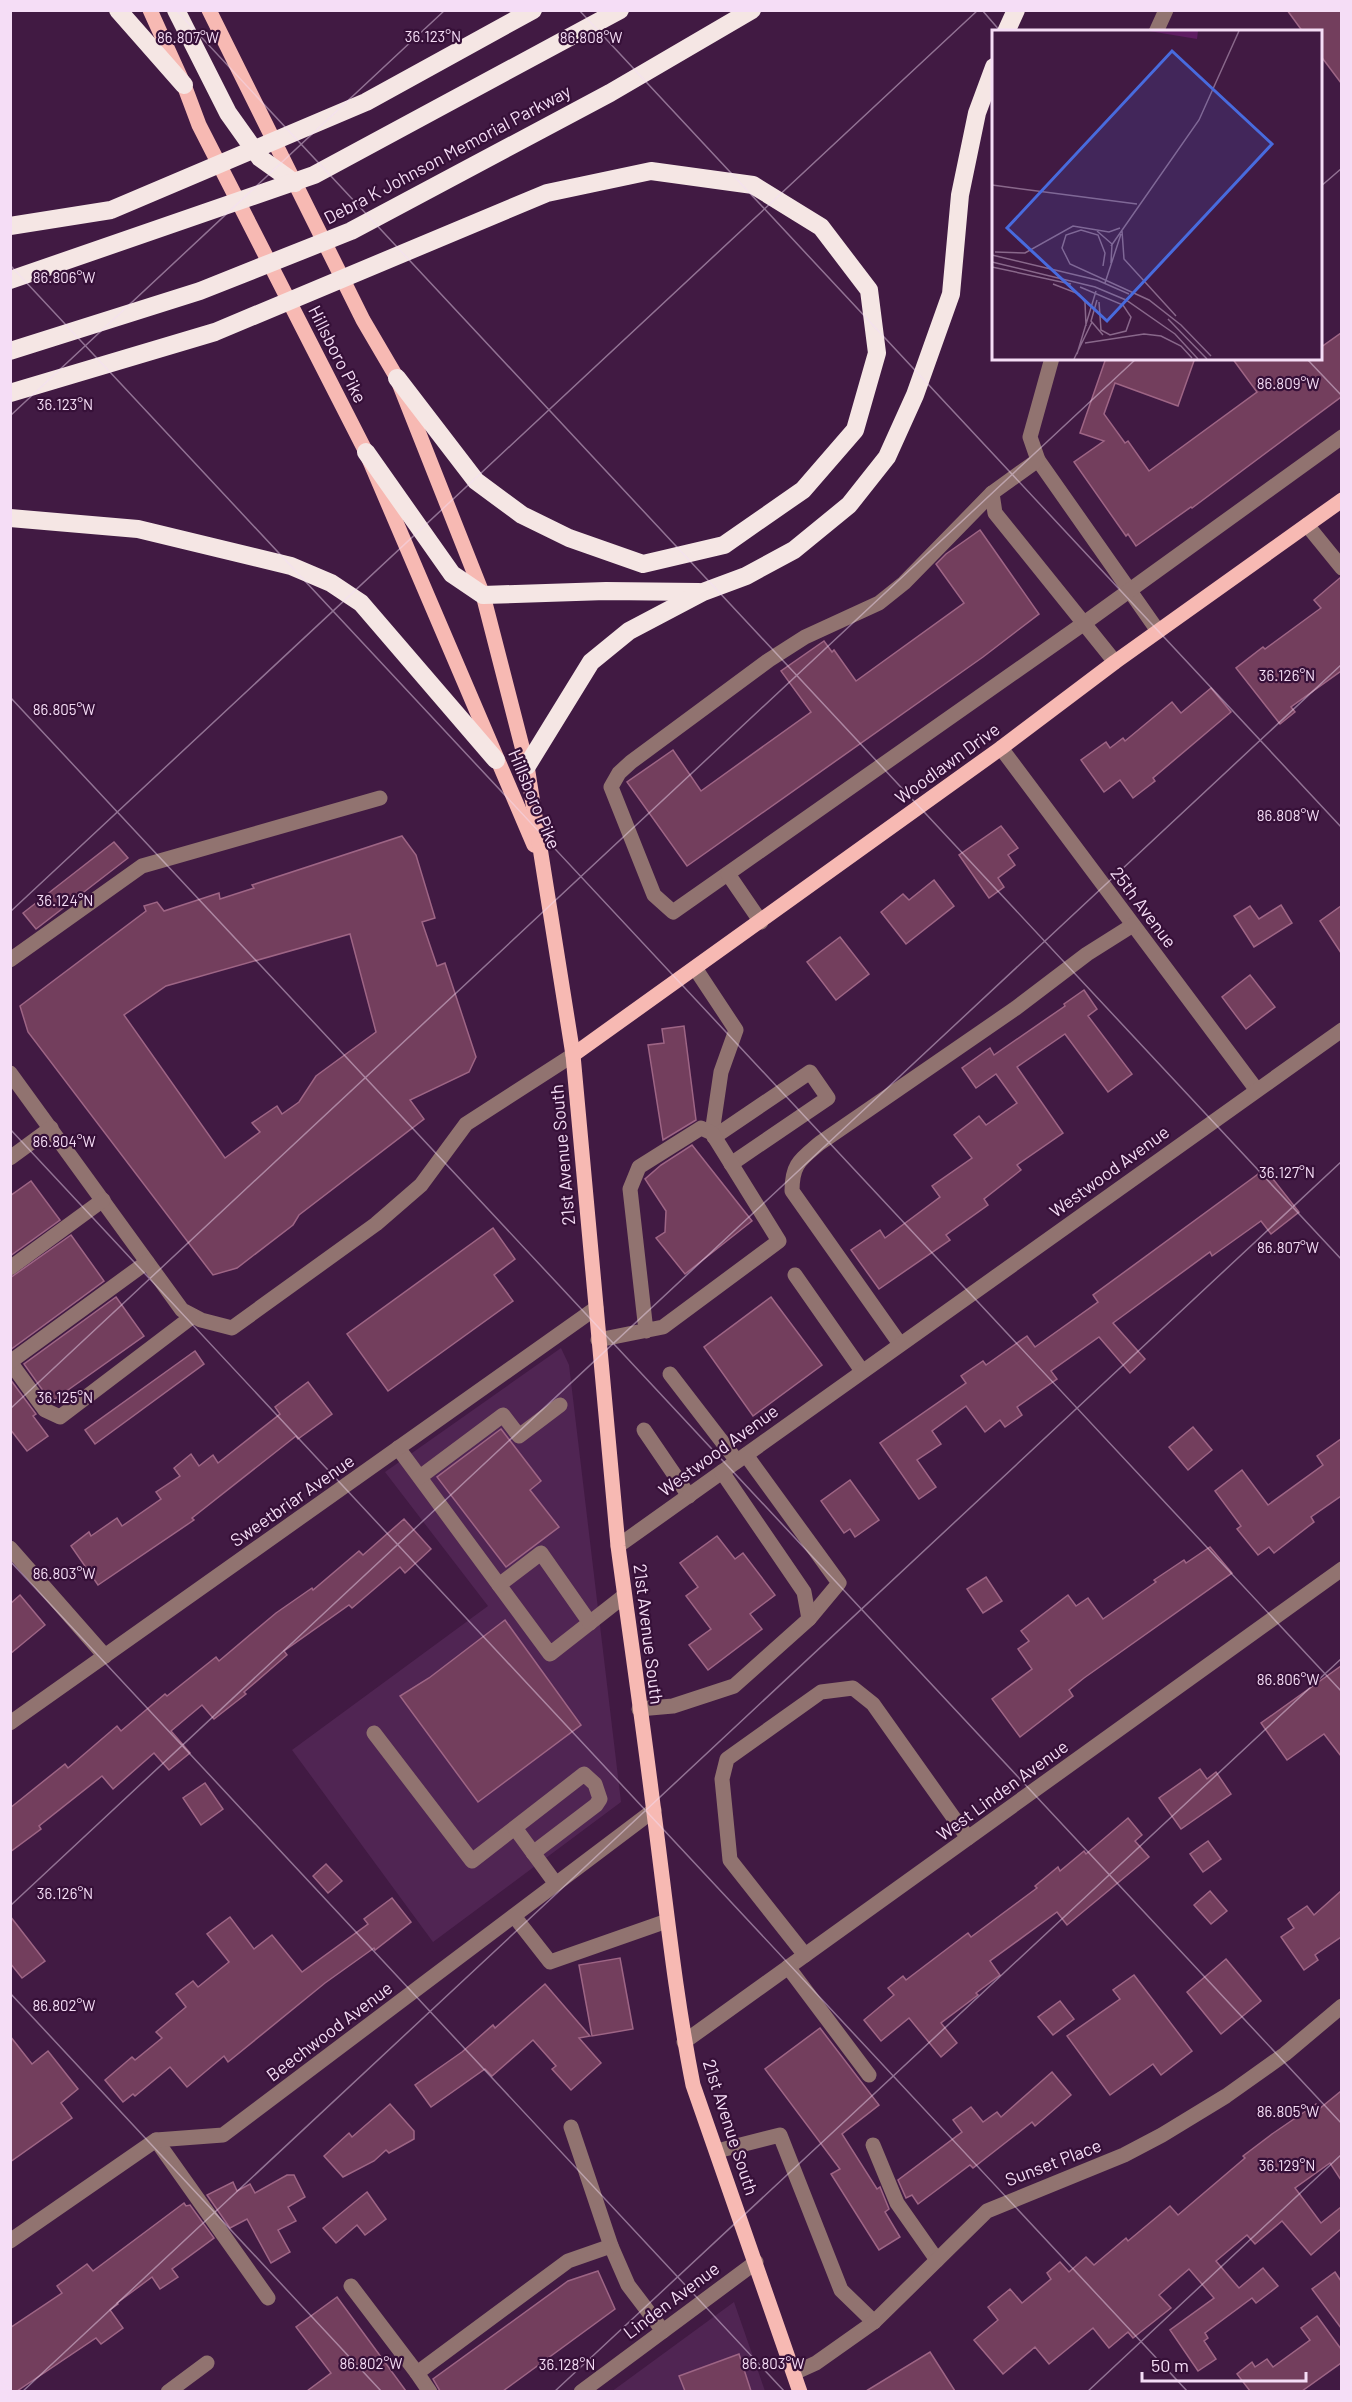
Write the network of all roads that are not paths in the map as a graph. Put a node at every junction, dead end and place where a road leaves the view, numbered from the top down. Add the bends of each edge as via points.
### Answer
1 (118, 10) edge
2 (150, 10) edge
3 (176, 10) edge
4 (208, 10) edge
5 (533, 10) edge
6 (620, 10) edge
7 (752, 10) edge
8 (1016, 10) edge
9 (1166, 10) edge
10 (1007, 30) edge
11 (1157, 30) edge
12 (992, 70) edge
13 (184, 86) junction
14 (295, 183) junction
15 (10, 226) edge
16 (10, 280) edge
17 (10, 351) edge
18 (1051, 360) edge
19 (397, 378) junction
20 (10, 393) edge
21 (1341, 436) edge
22 (366, 452) junction
23 (1038, 460) junction
24 (992, 493) junction
25 (1341, 500) edge
26 (10, 518) edge
27 (1307, 525) junction
28 (1341, 568) edge
29 (1129, 591) junction
30 (703, 592) junction
31 (483, 595) junction
32 (1083, 624) junction
33 (1158, 632) junction
34 (1115, 662) junction
35 (1001, 748) junction
36 (496, 760) junction
37 (527, 766) junction
38 (380, 798) dead end
39 (542, 865) junction
40 (728, 874) junction
41 (761, 922) junction
42 (1133, 925) junction
43 (10, 960) edge
44 (695, 968) junction
45 (1341, 1030) edge
46 (573, 1055) junction
47 (10, 1073) edge
48 (1256, 1089) junction
49 (51, 1128) junction
50 (713, 1135) junction
51 (10, 1158) edge
52 (731, 1164) junction
53 (103, 1200) junction
54 (147, 1262) junction
55 (10, 1268) edge
56 (795, 1275) dead end
57 (596, 1308) junction
58 (193, 1316) junction
59 (646, 1331) junction
60 (598, 1340) junction
61 (900, 1344) junction
62 (10, 1362) edge
63 (862, 1371) junction
64 (670, 1374) dead end
65 (560, 1406) dead end
66 (644, 1430) dead end
67 (398, 1448) junction
68 (741, 1458) junction
69 (722, 1472) junction
70 (420, 1477) junction
71 (689, 1496) junction
72 (618, 1546) junction
73 (10, 1548) edge
74 (1341, 1569) edge
75 (499, 1585) junction
76 (624, 1596) junction
77 (809, 1619) junction
78 (590, 1623) junction
79 (105, 1656) junction
80 (639, 1709) junction
81 (10, 1723) edge
82 (374, 1733) dead end
83 (654, 1810) junction
84 (515, 1828) junction
85 (968, 1838) junction
86 (533, 1853) junction
87 (556, 1884) junction
88 (514, 1916) junction
89 (668, 1921) junction
90 (805, 1955) junction
91 (788, 1967) junction
92 (1341, 2006) edge
93 (684, 2042) junction
94 (869, 2075) dead end
95 (571, 2127) dead end
96 (156, 2140) junction
97 (873, 2145) dead end
98 (717, 2151) junction
99 (10, 2241) edge
100 (611, 2246) junction
101 (937, 2260) junction
102 (756, 2262) junction
103 (351, 2286) dead end
104 (268, 2298) dead end
105 (874, 2322) junction
106 (663, 2331) junction
107 (207, 2363) dead end
108 (417, 2373) junction
109 (794, 2373) junction
110 (168, 2391) edge
111 (430, 2391) edge
112 (580, 2391) edge
113 (800, 2391) edge

1 - 13 highway
2 - 13 main road, Hillsboro Pike
3 - 14 highway via 228,113 260,158
4 - 14 main road, Hillsboro Pike
5 - 15 highway via 366,102 111,210
6 - 16 highway via 314,175
7 - 17 highway, Debra K Johnson Memorial Parkway via 610,93 351,231 200,291
8 - 10 highway
9 - 11 street
12 - 30 highway via 977,112 960,195 951,294 915,395 887,457 849,505 794,550 746,576
13 - 22 main road, Hillsboro Pike via 199,125
14 - 19 main road, Hillsboro Pike via 363,320
18 - 23 street via 1030,437
19 - 20 highway via 476,481 522,515 569,538 643,564 724,545 803,490 855,430 877,353 869,290 821,228 753,185 651,171 548,193 215,332
19 - 31 main road, Hillsboro Pike
21 - 29 street
22 - 31 highway via 452,574
22 - 36 main road, Hillsboro Pike
23 - 24 street
23 - 29 street
24 - 32 street via 996,513
24 - 40 street via 904,583 879,603 805,637 769,660 619,773 611,787 654,895 674,912
25 - 27 main road, Woodlawn Drive
26 - 36 highway via 138,530 291,566 331,583 368,610
27 - 28 street
27 - 33 main road, Woodlawn Drive
29 - 32 street
29 - 33 street
30 - 31 highway
30 - 37 highway via 629,631 591,662
31 - 37 main road, Hillsboro Pike
32 - 34 street
32 - 40 street
33 - 34 main road, Woodlawn Drive
34 - 35 main road, Woodlawn Drive
35 - 41 main road, Woodlawn Drive
35 - 42 street, 25th Avenue
36 - 39 main road, Hillsboro Pike
37 - 39 main road, Hillsboro Pike
38 - 43 street via 142,866
39 - 46 main road, 21st Avenue South
40 - 41 street
41 - 44 main road, Woodlawn Drive
42 - 48 street, 25th Avenue
42 - 61 street via 820,1143 792,1173 792,1191
44 - 46 main road, Woodlawn Drive
44 - 50 street via 736,1030 720,1072
45 - 48 street, Westwood Avenue
46 - 57 main road, 21st Avenue South
46 - 58 street via 466,1124 422,1185 384,1218 232,1328
47 - 49 street
48 - 61 street, Westwood Avenue
49 - 51 street
49 - 53 street
50 - 52 street
50 - 52 street via 810,1072 828,1098
50 - 59 street via 701,1128 639,1167 630,1189
52 - 59 street via 779,1241 663,1327
53 - 54 street
53 - 55 street
54 - 58 street via 182,1310
54 - 62 street
56 - 63 street
57 - 60 main road, 21st Avenue South
57 - 67 street, Sweetbriar Avenue
58 - 62 street via 60,1417 45,1410
59 - 60 street
60 - 72 main road, 21st Avenue South
61 - 63 street, Westwood Avenue
63 - 68 street, Westwood Avenue
64 - 68 street
65 - 70 street via 519,1436 503,1415
66 - 71 street
67 - 70 street
67 - 79 street, Sweetbriar Avenue
68 - 69 street, Westwood Avenue
68 - 77 street via 839,1583
69 - 71 street, Westwood Avenue
69 - 77 street via 804,1592
70 - 75 street
71 - 72 street, Westwood Avenue
72 - 76 main road, 21st Avenue South
73 - 79 street
74 - 85 street, West Linden Avenue
75 - 78 street via 550,1654
75 - 78 street via 541,1553
76 - 78 street
76 - 80 main road, 21st Avenue South
77 - 80 street via 734,1686 673,1706
79 - 81 street, Sweetbriar Avenue
80 - 83 main road, 21st Avenue South
82 - 84 street via 472,1861
83 - 87 street, Beechwood Avenue
83 - 89 main road, 21st Avenue South
84 - 86 street
84 - 86 street via 584,1774 595,1784 600,1799 596,1805
85 - 90 street, West Linden Avenue
85 - 90 street via 873,1704 853,1688 821,1692 802,1705 727,1759 722,1779 730,1860
86 - 87 street
87 - 88 street, Beechwood Avenue
88 - 89 street via 550,1962
88 - 96 street, Beechwood Avenue via 223,2135
89 - 93 main road, 21st Avenue South
90 - 91 street, West Linden Avenue
91 - 93 street, West Linden Avenue
91 - 94 street
92 - 101 street, Sunset Place via 1285,2054 1162,2135 1124,2155 987,2211
93 - 98 main road, 21st Avenue South via 693,2085
95 - 100 street
96 - 99 street
96 - 104 street
97 - 101 street via 897,2203
98 - 102 main road, 21st Avenue South
98 - 105 street via 780,2135 841,2290
100 - 106 street via 628,2285
100 - 108 street via 568,2261
101 - 105 street, Sunset Place
102 - 106 street, Linden Avenue
102 - 109 main road, 21st Avenue South
103 - 108 street
105 - 109 street, Sunset Place via 816,2364
106 - 112 street, Linden Avenue
107 - 110 street
108 - 111 street
109 - 113 main road, 21st Avenue South

